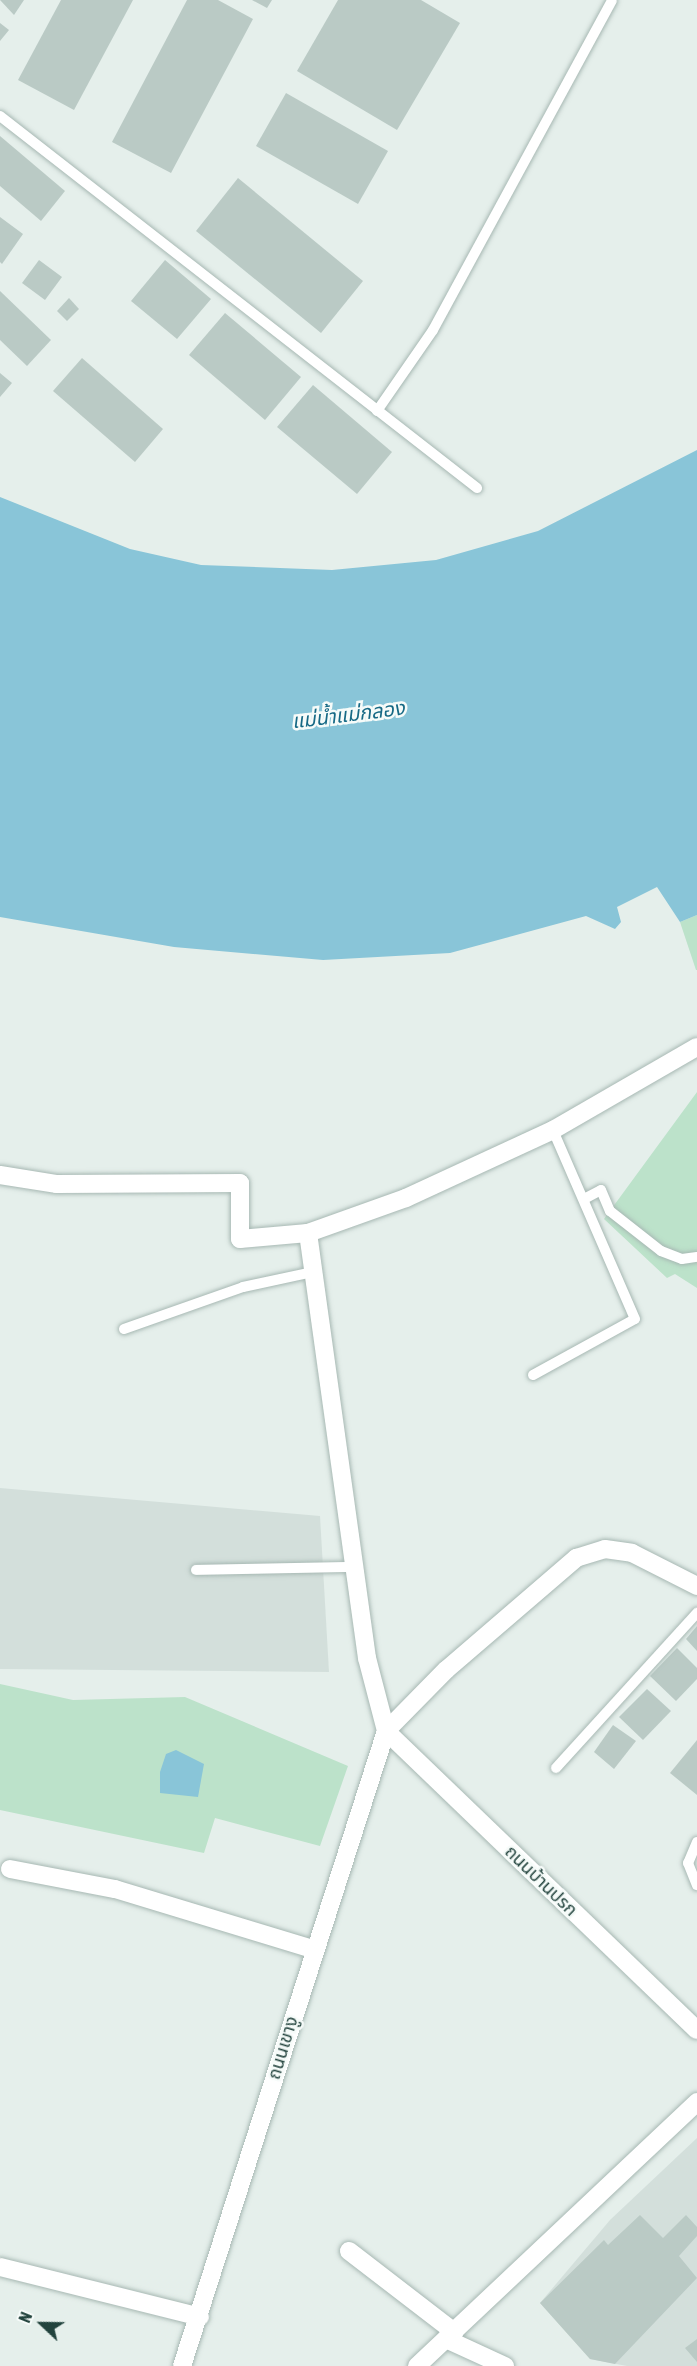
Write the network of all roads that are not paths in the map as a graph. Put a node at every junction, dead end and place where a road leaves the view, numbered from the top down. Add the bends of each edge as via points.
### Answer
1 (612, 0) edge
2 (0, 116) edge
3 (377, 411) junction
4 (477, 488) dead end
5 (697, 1047) edge
6 (553, 1130) junction
7 (0, 1175) edge
8 (584, 1199) junction
9 (308, 1233) junction
10 (697, 1257) edge
11 (313, 1272) junction
12 (124, 1329) dead end
13 (533, 1374) dead end
14 (354, 1567) junction
15 (196, 1570) dead end
16 (697, 1586) edge
17 (697, 1613) edge
18 (386, 1731) junction
19 (556, 1768) dead end
20 (697, 1842) edge
21 (10, 1869) dead end
22 (697, 1885) edge
23 (312, 1949) junction
24 (697, 2030) edge
25 (697, 2102) edge
26 (349, 2252) dead end
27 (0, 2267) edge
28 (200, 2317) junction
29 (450, 2335) junction
30 (182, 2366) edge
31 (417, 2366) edge
32 (505, 2366) edge

1 - 3 lane via 433,330
2 - 3 lane
3 - 4 lane
5 - 6 street
6 - 8 lane
6 - 9 street via 406,1198
7 - 9 street via 57,1184 240,1183 240,1239
8 - 10 lane via 600,1190 610,1211 661,1251 682,1259
8 - 13 lane via 635,1319
9 - 11 street
11 - 12 lane via 243,1287
11 - 14 street
14 - 15 lane
14 - 18 street via 367,1658
16 - 18 street via 632,1552 605,1549 576,1558 446,1670
17 - 19 lane
18 - 23 street, ถนนเขางู
18 - 24 street, ถนนบ้านปรก
20 - 22 lane via 688,1863
21 - 23 street via 115,1889
23 - 28 street, ถนนเขางู
25 - 29 street
26 - 29 street
27 - 28 street
28 - 30 street, ถนนเขางู
29 - 31 street
29 - 32 street

